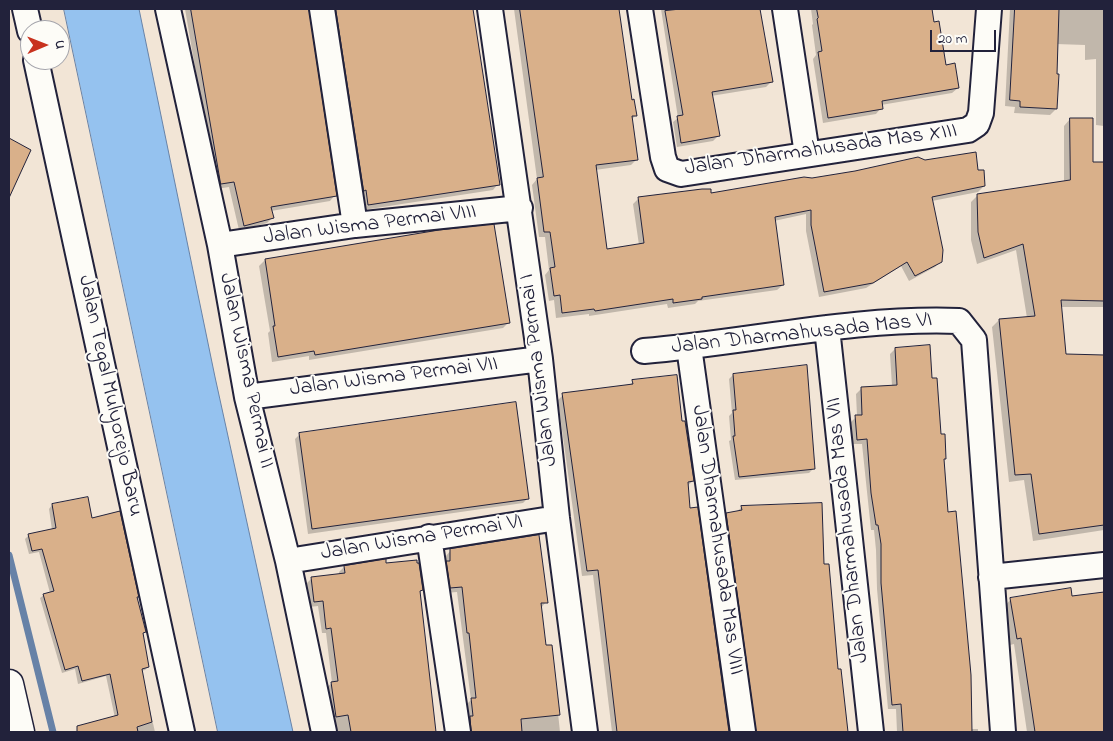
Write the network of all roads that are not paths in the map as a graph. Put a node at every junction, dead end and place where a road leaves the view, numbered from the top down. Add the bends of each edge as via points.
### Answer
1 (168, 9) edge
2 (322, 9) edge
3 (490, 9) edge
4 (640, 9) edge
5 (784, 9) edge
6 (989, 9) edge
7 (38, 70) edge
8 (807, 154) junction
9 (520, 208) junction
10 (355, 225) junction
11 (220, 245) junction
12 (827, 328) junction
13 (689, 347) junction
14 (644, 351) dead end
15 (540, 359) junction
16 (247, 397) junction
17 (557, 518) junction
18 (429, 537) junction
19 (288, 561) junction
20 (1104, 565) edge
21 (991, 577) junction
22 (9, 684) edge
23 (20, 732) edge
24 (182, 732) edge
25 (324, 732) edge
26 (458, 732) edge
27 (586, 732) edge
28 (743, 732) edge
29 (871, 732) edge
30 (1003, 732) edge

1 - 11 street, Jalan Wisma Permai II
2 - 10 street
3 - 9 street, Jalan Wisma Permai I
4 - 8 street, Jalan Dharmahusada Mas XIII via 667,169 681,174
5 - 8 street
6 - 8 street, Jalan Dharmahusada Mas XIII via 981,113 977,124 968,130
7 - 24 street, Jalan Tegal Mulyorejo Baru
9 - 10 street, Jalan Wisma Permai VIII
9 - 15 street, Jalan Wisma Permai I
10 - 11 street, Jalan Wisma Permai VIII
11 - 16 street, Jalan Wisma Permai II
12 - 13 street, Jalan Dharmahusada Mas VI
12 - 21 street, Jalan Dharmahusada Mas VI via 925,320 959,321 974,340
12 - 29 street, Jalan Dharmahusada Mas VII
13 - 14 street, Jalan Dharmahusada Mas VI
13 - 28 street, Jalan Dharmahusada Mas VIII
15 - 16 street, Jalan Wisma Permai VII
15 - 17 street, Jalan Wisma Permai I
16 - 19 street, Jalan Wisma Permai II
17 - 18 street, Jalan Wisma Permai VI
17 - 27 street, Jalan Wisma Permai I
18 - 19 street, Jalan Wisma Permai VI
18 - 26 street
19 - 25 street, Jalan Wisma Permai II
20 - 21 street
21 - 30 street
22 - 23 main road

